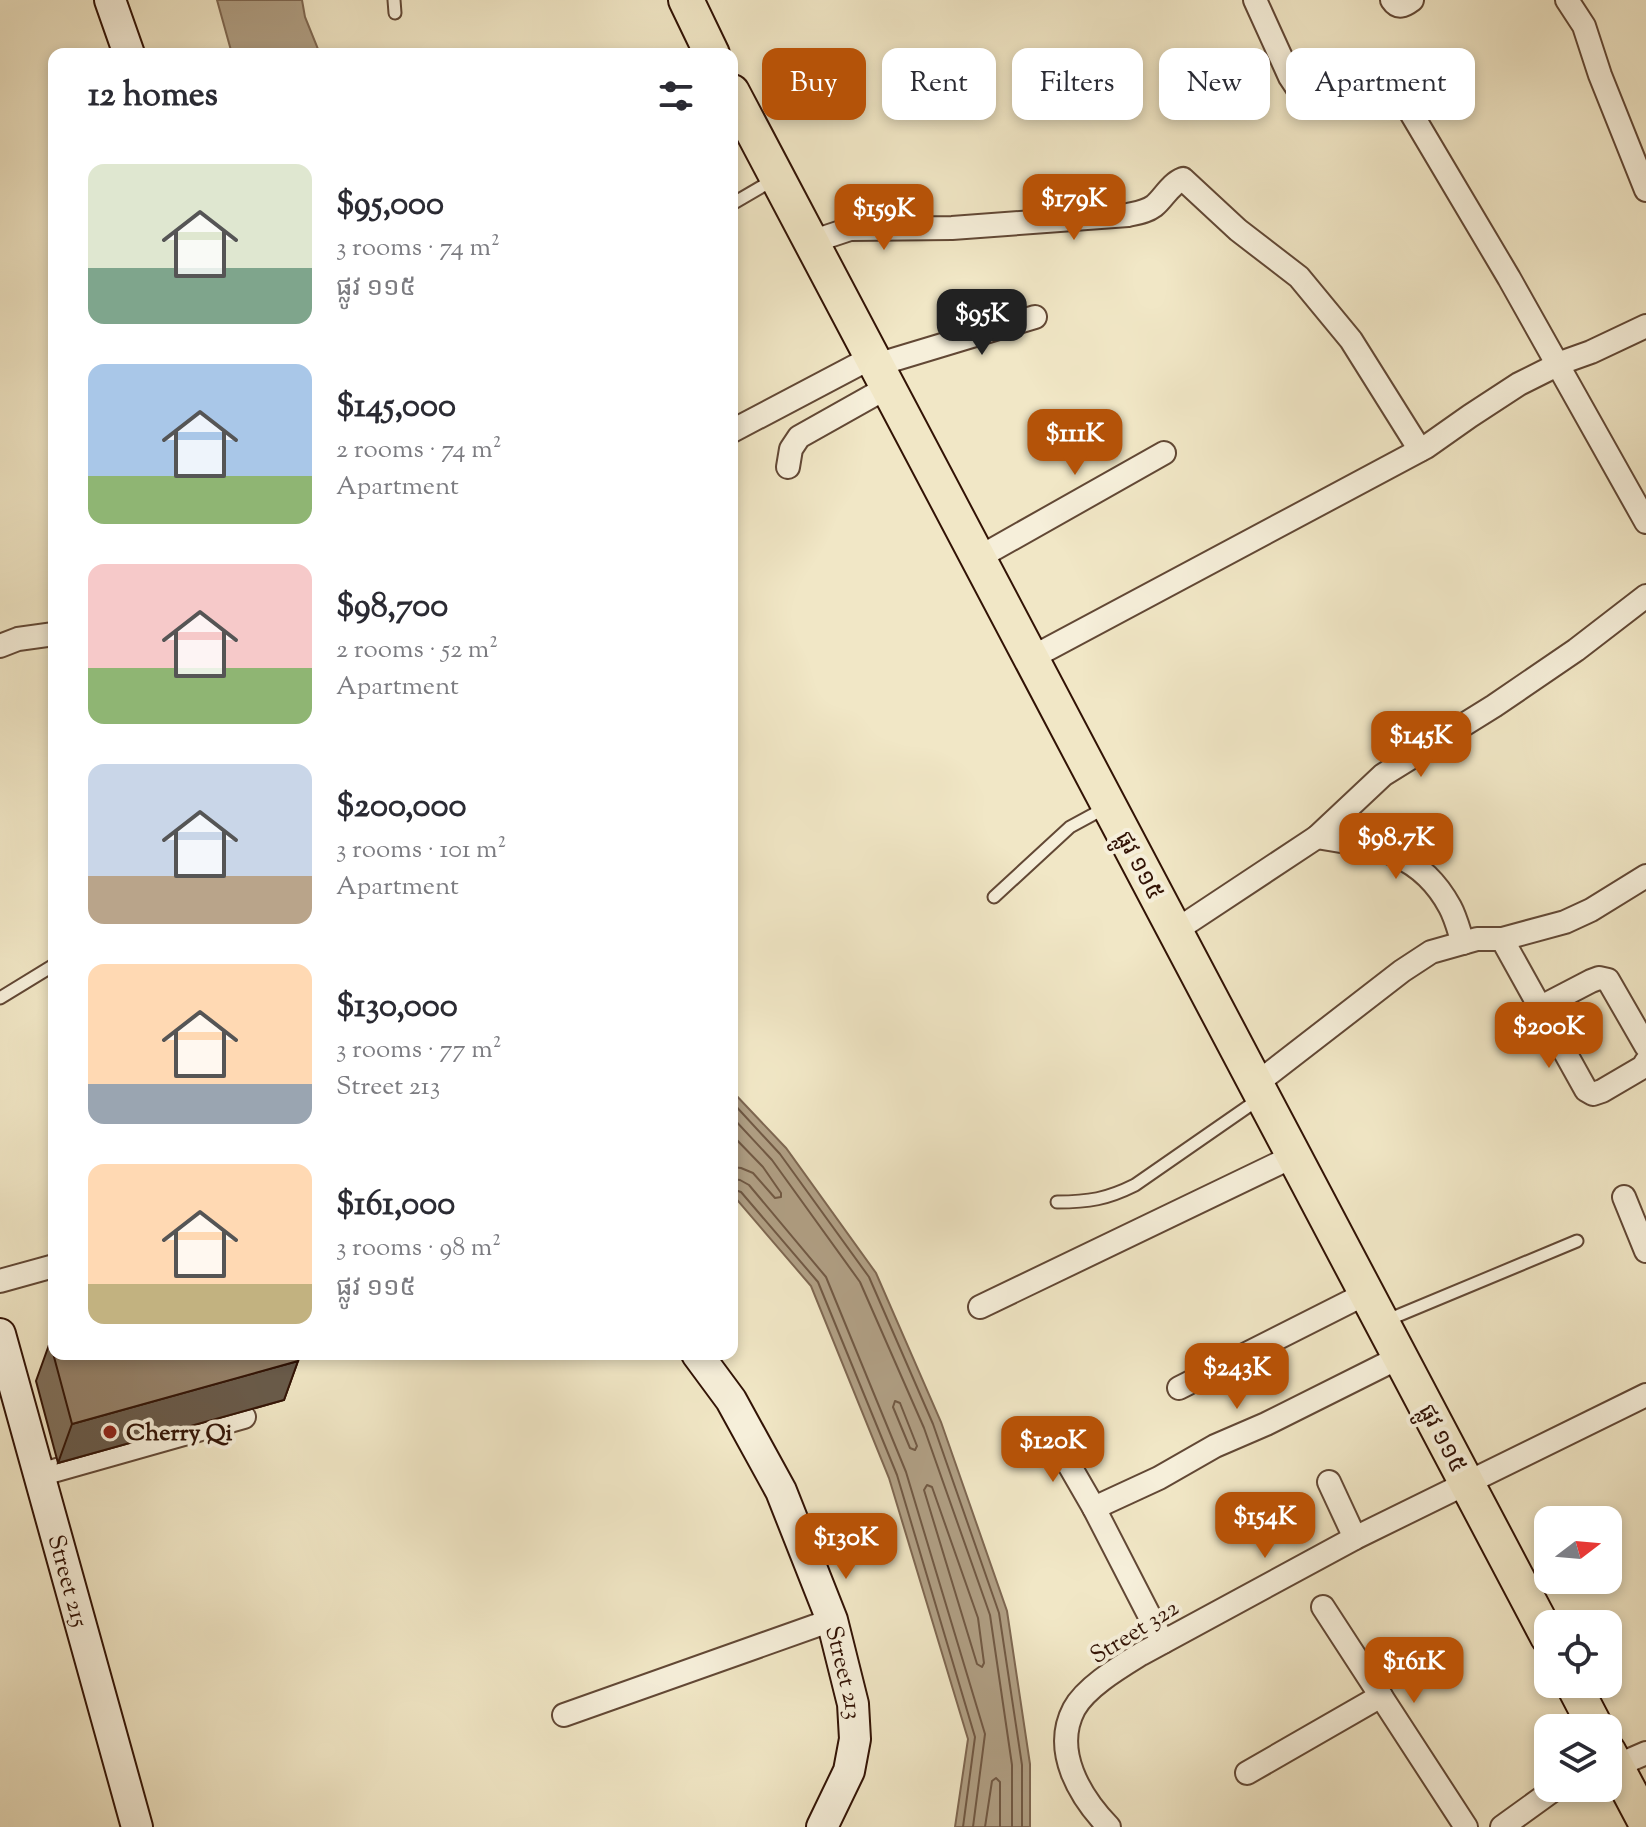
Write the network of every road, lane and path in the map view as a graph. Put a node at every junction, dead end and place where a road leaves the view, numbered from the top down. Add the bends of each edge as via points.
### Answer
1 (110, 0) edge
2 (394, 0) edge
3 (686, 0) edge
4 (1255, 0) edge
5 (1392, 0) edge
6 (1412, 0) edge
7 (1567, 0) edge
8 (395, 13) dead end
9 (127, 48) edge
10 (709, 48) edge
11 (738, 103) edge
12 (777, 177) junction
13 (1646, 190) edge
14 (738, 200) edge
15 (811, 242) junction
16 (1035, 317) dead end
17 (1646, 326) edge
18 (1557, 365) junction
19 (878, 369) junction
20 (738, 428) edge
21 (1420, 450) junction
22 (1164, 453) dead end
23 (788, 467) dead end
24 (1646, 522) edge
25 (978, 558) junction
26 (1646, 596) edge
27 (48, 635) edge
28 (0, 646) edge
29 (1031, 658) junction
30 (1109, 805) junction
31 (1317, 837) junction
32 (1646, 876) edge
33 (994, 897) dead end
34 (1175, 931) junction
35 (1502, 939) junction
36 (1463, 943) junction
37 (48, 969) edge
38 (0, 998) edge
39 (1541, 1007) junction
40 (1646, 1046) edge
41 (1646, 1062) edge
42 (1259, 1090) junction
43 (1294, 1156) junction
44 (1624, 1197) dead end
45 (1057, 1202) dead end
46 (1577, 1241) dead end
47 (1646, 1251) edge
48 (48, 1268) edge
49 (0, 1281) edge
50 (980, 1307) dead end
51 (1374, 1308) junction
52 (0, 1334) edge
53 (1400, 1357) junction
54 (701, 1360) edge
55 (1179, 1388) dead end
56 (1646, 1395) edge
57 (244, 1417) dead end
58 (1053, 1437) dead end
59 (39, 1475) junction
60 (1329, 1482) dead end
61 (1467, 1483) junction
62 (1094, 1508) junction
63 (1355, 1538) junction
64 (1323, 1607) dead end
65 (1534, 1610) edge
66 (832, 1620) junction
67 (1163, 1642) junction
68 (1381, 1696) junction
69 (564, 1715) dead end
70 (1623, 1757) edge
71 (1247, 1773) dead end
72 (1538, 1802) edge
73 (1646, 1823) edge
74 (132, 1826) edge
75 (822, 1827) edge
76 (1109, 1827) edge
77 (1466, 1827) edge
78 (1502, 1827) edge

1 - 9 street
2 - 8 lane
3 - 10 main road
4 - 18 street via 1300,92 1327,97 1386,86 1398,91
5 - 6 street via 1399,6
7 - 13 street via 1584,26
11 - 12 main road, ផ្លូវ ១១៥
12 - 14 lane
12 - 15 main road, ផ្លូវ ១១៥
15 - 19 main road, ផ្លូវ ១១៥
15 - 21 street via 850,229 952,228 1128,215 1146,211 1183,179 1299,277 1351,340
16 - 19 street
17 - 18 street
18 - 21 street
18 - 24 street
19 - 20 street via 863,362
19 - 23 street via 799,437
19 - 25 main road, ផ្លូវ ១១៥
21 - 29 street
22 - 25 street
25 - 29 main road, ផ្លូវ ១១៥
26 - 31 street via 1518,690 1383,775
27 - 28 street
29 - 30 main road, ផ្លូវ ១១៥
30 - 33 lane via 1070,827
30 - 34 main road, ផ្លូវ ១១៥
31 - 34 street
31 - 36 street via 1403,858 1428,875 1451,908
32 - 35 street via 1565,922
34 - 42 main road, ផ្លូវ ១១៥
35 - 36 street
35 - 39 street
36 - 42 street via 1431,952 1402,971
37 - 38 lane
39 - 40 street via 1591,981 1608,980
39 - 41 street via 1593,1094
42 - 43 main road, ផ្លូវ ១១៥
42 - 45 lane via 1135,1185 1086,1202
43 - 50 street
43 - 51 main road, ផ្លូវ ១១៥
44 - 47 street
46 - 51 lane
48 - 49 street
51 - 53 main road, ផ្លូវ ១១៥
51 - 55 street
52 - 59 street, Street 215
53 - 61 main road, ផ្លូវ ១១៥
53 - 62 street
54 - 66 street, Street 213 via 731,1400 781,1491
56 - 61 street, Street 322
57 - 59 street
58 - 62 street
59 - 74 street, Street 215
60 - 63 street
61 - 63 street, Street 322
61 - 65 main road, ផ្លូវ ១១៥
62 - 67 street
63 - 67 street, Street 322
64 - 68 street
66 - 69 street
66 - 75 street, Street 213 via 853,1704 855,1739 849,1771
67 - 76 street, Street 322 via 1088,1692 1074,1708 1067,1728 1074,1780
68 - 71 street
68 - 77 street
70 - 73 main road
72 - 78 street

